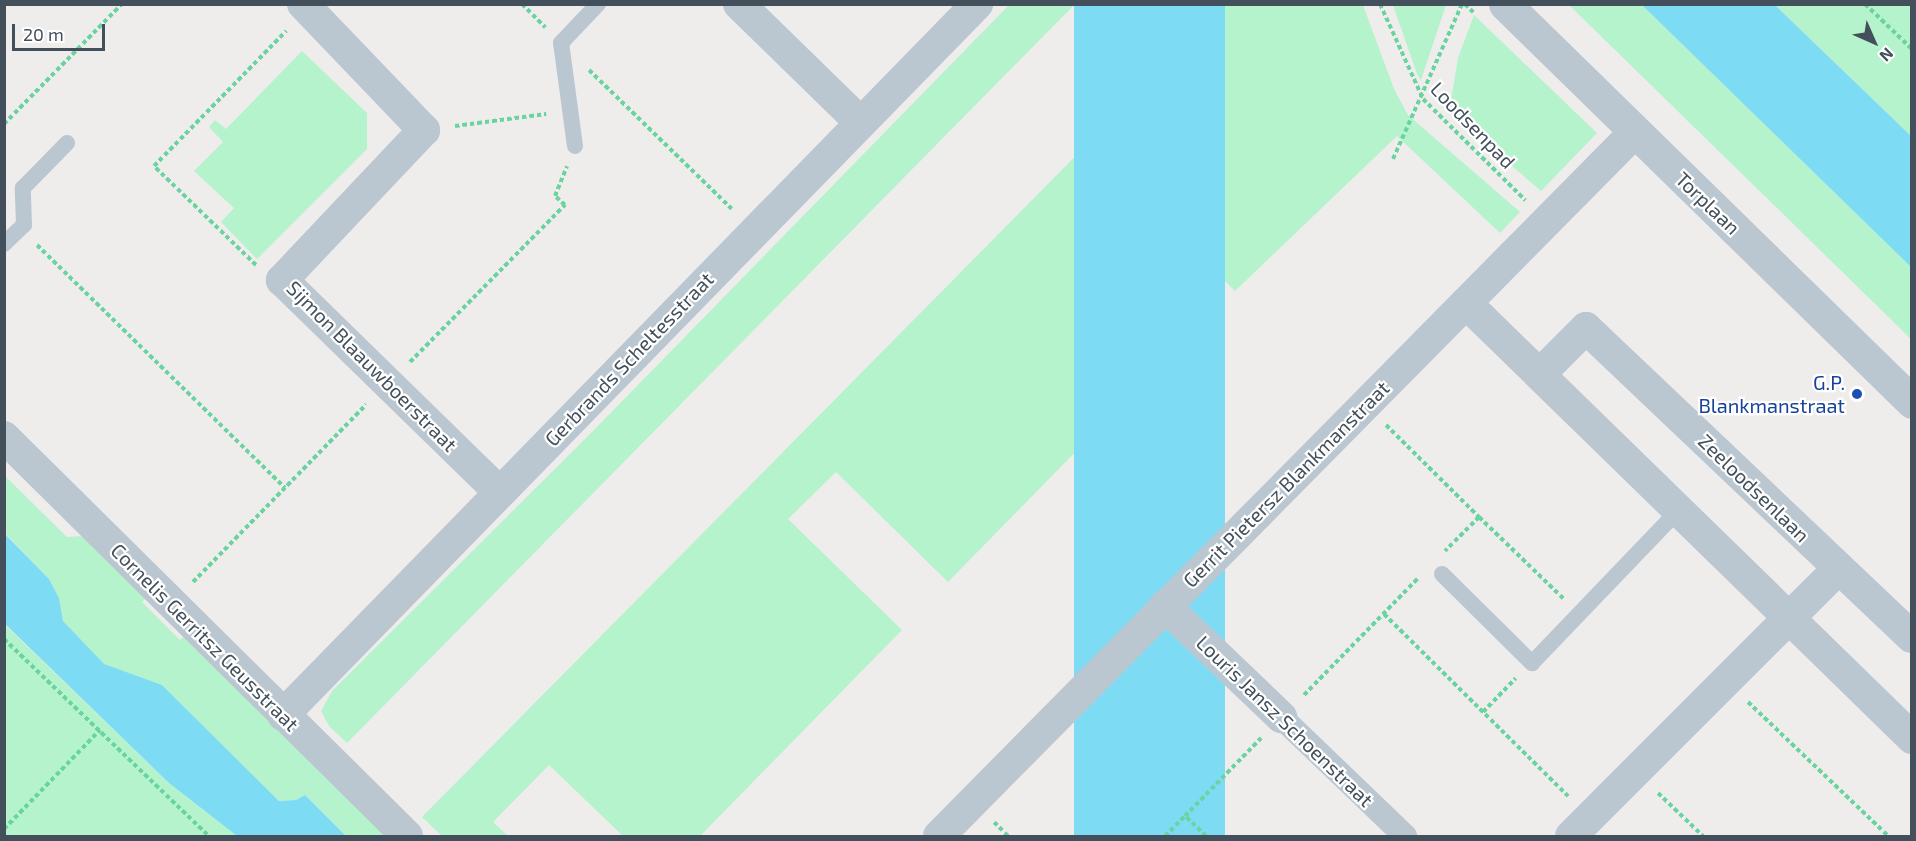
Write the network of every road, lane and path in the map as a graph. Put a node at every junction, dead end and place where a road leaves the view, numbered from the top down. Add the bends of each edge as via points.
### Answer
1 (122, 4) edge
2 (522, 4) edge
3 (598, 4) edge
4 (740, 4) edge
5 (977, 4) edge
6 (1380, 4) edge
7 (1462, 4) edge
8 (1505, 4) edge
9 (1865, 4) edge
10 (305, 7) edge
11 (561, 43) junction
12 (1911, 49) edge
13 (1423, 99) junction
14 (568, 111) junction
15 (860, 122) junction
16 (4, 124) edge
17 (423, 130) junction
18 (1635, 132) junction
19 (67, 144) dead end
20 (575, 146) dead end
21 (1393, 159) dead end
22 (1546, 222) junction
23 (24, 225) junction
24 (754, 231) junction
25 (4, 244) edge
26 (282, 280) junction
27 (1466, 303) junction
28 (1539, 374) junction
29 (1911, 402) edge
30 (1365, 405) junction
31 (4, 437) edge
32 (285, 488) dead end
33 (499, 492) junction
34 (1678, 511) junction
35 (1479, 517) junction
36 (1440, 556) dead end
37 (1838, 569) junction
38 (1424, 572) dead end
39 (1442, 574) dead end
40 (1165, 606) junction
41 (1383, 613) junction
42 (1579, 614) junction
43 (1791, 619) junction
44 (1911, 637) edge
45 (4, 639) edge
46 (1532, 663) junction
47 (1727, 682) junction
48 (1483, 712) junction
49 (283, 715) junction
50 (1281, 717) junction
51 (100, 730) junction
52 (1911, 738) edge
53 (1636, 772) junction
54 (1185, 816) junction
55 (1580, 827) edge
56 (4, 829) edge
57 (209, 837) edge
58 (407, 837) edge
59 (939, 837) edge
60 (1165, 837) edge
61 (1206, 837) edge
62 (1405, 837) edge
63 (1702, 837) edge
64 (1888, 837) edge

1 - 16 path
2 - 11 path
3 - 11 lane
4 - 15 street
5 - 15 street, Gerbrands Scheltesstraat
6 - 13 path, Loodsenpad
7 - 13 path
8 - 18 street, Torplaan
9 - 12 path
10 - 17 street
10 - 26 path via 154,166 263,272
11 - 14 lane
11 - 24 path
13 - 21 path
13 - 22 path, Loodsenpad
14 - 17 path
14 - 20 lane
15 - 24 street, Gerbrands Scheltesstraat
17 - 26 street, Sijmon Blaauwboerstraat
18 - 22 street, Gerrit Pietersz Blankmanstraat
18 - 29 street, Torplaan
19 - 23 lane via 23,188
22 - 27 street, Gerrit Pietersz Blankmanstraat
23 - 25 lane
23 - 32 path via 29,238
24 - 33 street, Gerbrands Scheltesstraat
26 - 33 street, Sijmon Blaauwboerstraat
27 - 28 street
27 - 30 street, Gerrit Pietersz Blankmanstraat
28 - 34 street
28 - 37 street, Zeeloodsenlaan via 1587,328
30 - 35 path
30 - 40 street, Gerrit Pietersz Blankmanstraat
31 - 49 street, Cornelis Gerritsz Geusstraat
33 - 49 street, Gerbrands Scheltesstraat
34 - 42 lane
34 - 43 street
35 - 36 path
35 - 42 path
37 - 43 street
37 - 44 street, Zeeloodsenlaan
38 - 41 path
39 - 46 lane
40 - 50 street, Louris Jansz Schoenstraat
40 - 59 street, Gerrit Pietersz Blankmanstraat
41 - 48 path
41 - 50 path
42 - 46 lane
43 - 47 street
43 - 52 street
45 - 51 path
46 - 48 path
47 - 53 street
47 - 64 path
48 - 55 path
49 - 58 street, Cornelis Gerritsz Geusstraat
50 - 54 path
50 - 62 street, Louris Jansz Schoenstraat
51 - 56 path
51 - 57 path
53 - 55 street
53 - 63 path
54 - 60 path
54 - 61 path

